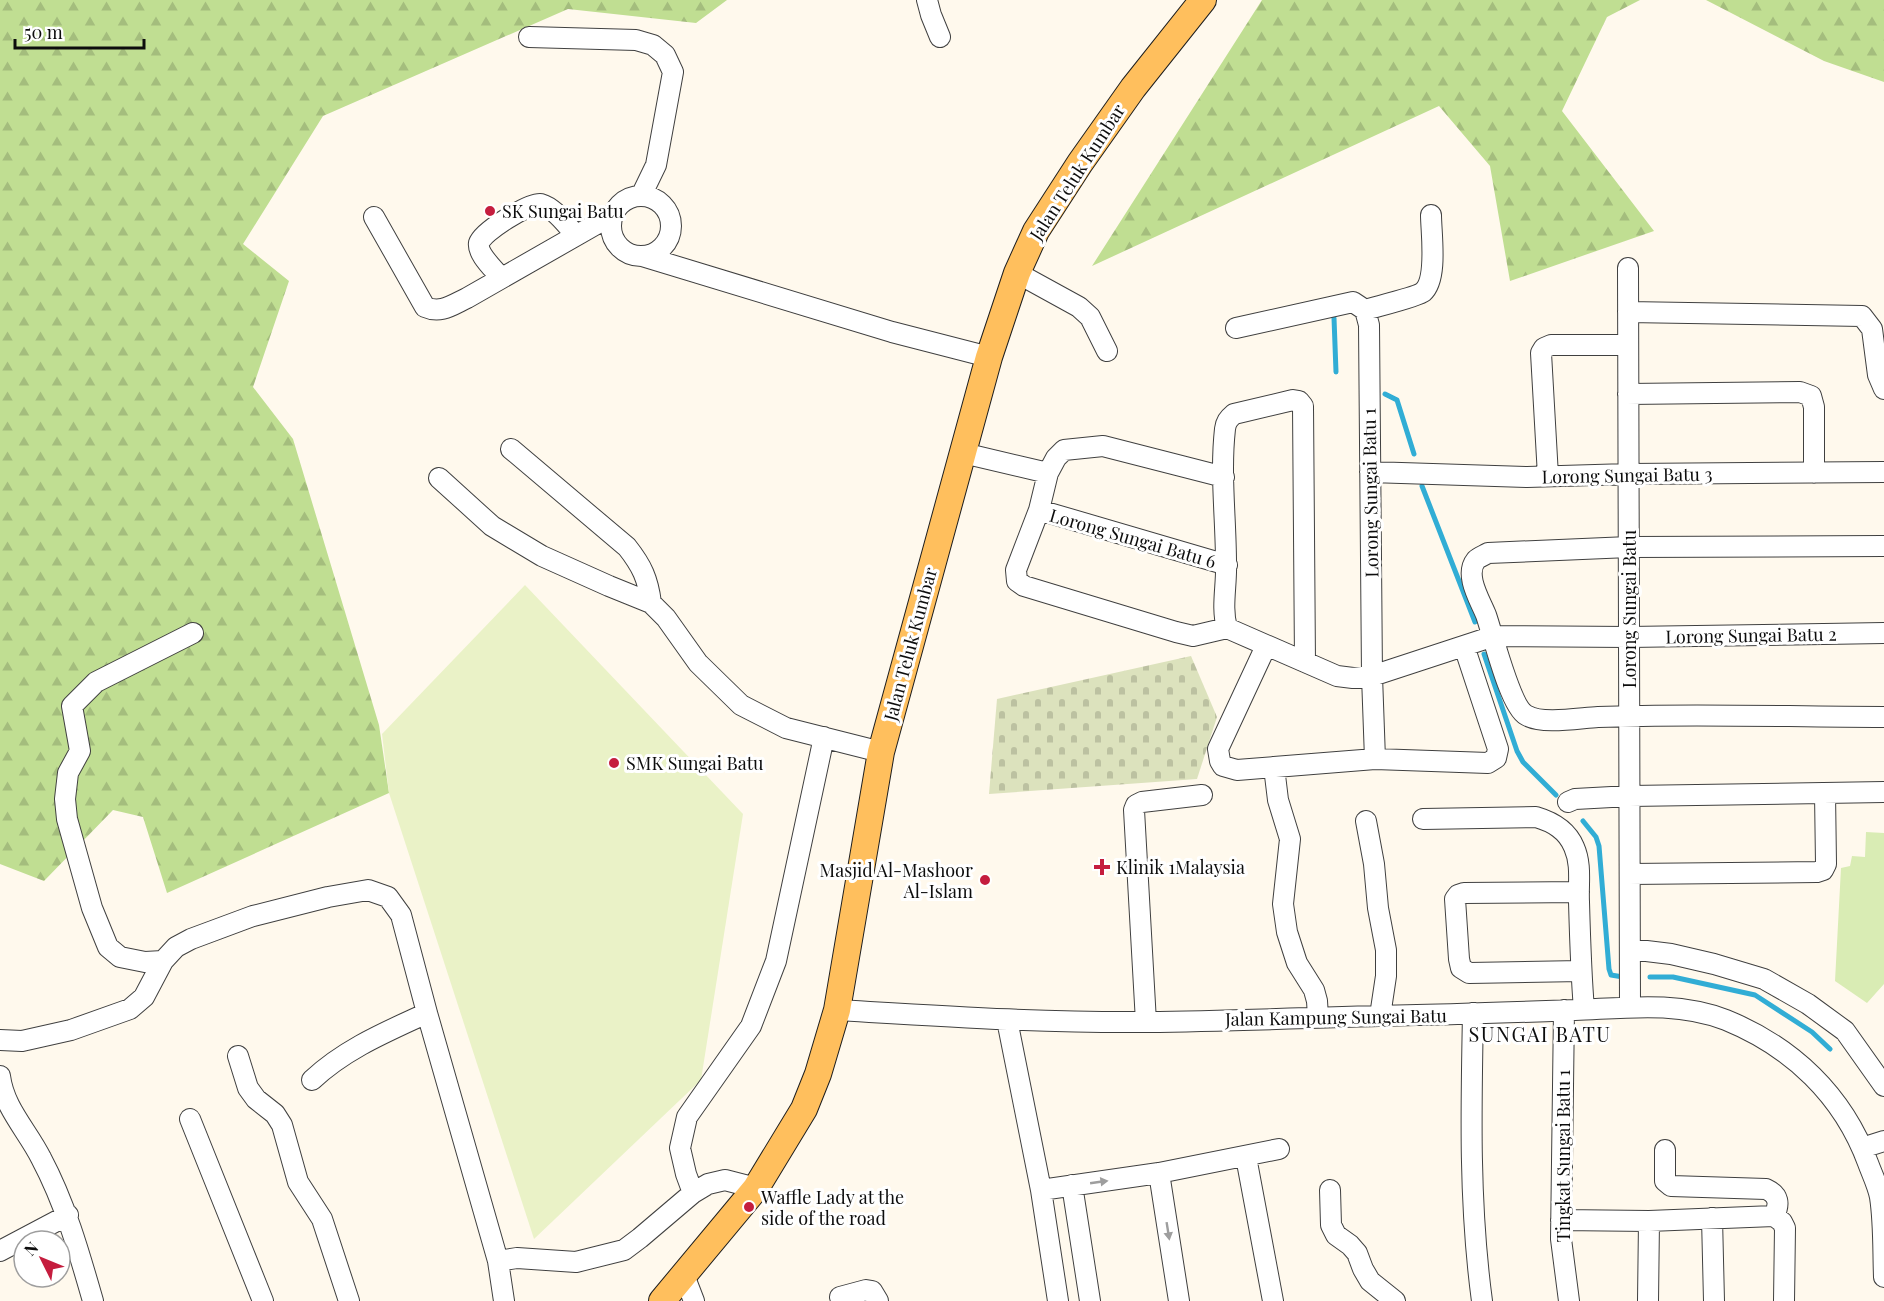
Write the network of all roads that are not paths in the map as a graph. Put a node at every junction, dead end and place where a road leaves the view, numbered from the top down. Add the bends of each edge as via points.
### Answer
1 (927, 0) edge
2 (1203, 0) edge
3 (528, 37) dead end
4 (940, 37) dead end
5 (641, 196) junction
6 (614, 214) junction
7 (1431, 215) dead end
8 (374, 218) dead end
9 (576, 235) junction
10 (642, 256) junction
11 (1628, 268) dead end
12 (1017, 273) junction
13 (501, 278) junction
14 (1365, 310) junction
15 (1628, 312) junction
16 (1236, 328) dead end
17 (1628, 345) junction
18 (1107, 351) dead end
19 (989, 357) junction
20 (1884, 389) edge
21 (1628, 394) junction
22 (511, 449) dead end
23 (963, 453) junction
24 (1370, 472) junction
25 (1884, 472) edge
26 (1048, 473) junction
27 (1814, 473) junction
28 (1629, 474) junction
29 (1548, 476) junction
30 (1224, 477) junction
31 (439, 478) dead end
32 (1039, 510) junction
33 (1884, 546) edge
34 (1629, 547) junction
35 (1227, 565) junction
36 (651, 603) junction
37 (1227, 628) junction
38 (193, 633) dead end
39 (1884, 633) edge
40 (1494, 636) junction
41 (1629, 637) junction
42 (1266, 646) junction
43 (1464, 646) junction
44 (1305, 662) junction
45 (1372, 676) junction
46 (1629, 716) junction
47 (1884, 717) edge
48 (824, 737) junction
49 (881, 752) junction
50 (1375, 759) junction
51 (1274, 767) junction
52 (1884, 792) edge
53 (1825, 793) junction
54 (1202, 795) dead end
55 (1630, 796) junction
56 (1560, 812) junction
57 (1423, 819) dead end
58 (1366, 820) dead end
59 (1630, 874) junction
60 (1579, 892) junction
61 (1630, 949) junction
62 (163, 961) junction
63 (1581, 971) junction
64 (1630, 1006) junction
65 (837, 1010) junction
66 (1574, 1010) junction
67 (427, 1013) junction
68 (1473, 1013) junction
69 (1380, 1016) junction
70 (1318, 1017) junction
71 (1007, 1020) junction
72 (1146, 1022) junction
73 (0, 1040) edge
74 (238, 1056) dead end
75 (0, 1076) edge
76 (312, 1080) dead end
77 (1884, 1086) edge
78 (190, 1119) dead end
79 (1884, 1141) edge
80 (1862, 1148) junction
81 (1279, 1149) dead end
82 (1665, 1150) dead end
83 (1246, 1157) junction
84 (1159, 1173) junction
85 (1072, 1185) junction
86 (756, 1188) junction
87 (1041, 1190) junction
88 (1330, 1190) dead end
89 (693, 1192) junction
90 (1882, 1195) edge
91 (68, 1215) junction
92 (1774, 1216) junction
93 (1712, 1218) junction
94 (1561, 1220) junction
95 (1650, 1221) junction
96 (0, 1251) edge
97 (498, 1261) junction
98 (684, 1275) junction
99 (1884, 1277) edge
100 (840, 1297) dead end
101 (93, 1301) edge
102 (262, 1301) edge
103 (349, 1301) edge
104 (504, 1301) edge
105 (662, 1301) edge
106 (694, 1301) edge
107 (878, 1301) edge
108 (1058, 1301) edge
109 (1090, 1301) edge
110 (1179, 1301) edge
111 (1273, 1301) edge
112 (1395, 1301) edge
113 (1482, 1301) edge
114 (1569, 1301) edge
115 (1648, 1301) edge
116 (1714, 1301) edge
117 (1784, 1301) edge

1 - 4 street
2 - 12 main road, Jalan Teluk Kumbar via 1080,163 1036,231
3 - 5 street via 636,40 653,45 665,55 672,72 656,165
5 - 6 street via 625,201
5 - 10 street via 660,202 671,220 668,240 652,254
6 - 9 street
6 - 10 street via 611,224 616,243 632,255
7 - 14 street via 1429,284 1422,293
8 - 13 street via 425,307 434,311 445,309
9 - 13 street
9 - 13 street via 549,207 539,203 526,207 484,234 479,243 481,252
10 - 19 street via 892,332
11 - 15 street, Lorong Sungai Batu
12 - 18 street via 1079,307 1090,317
12 - 19 main road, Jalan Teluk Kumbar
14 - 16 street via 1353,302
14 - 24 street, Lorong Sungai Batu 1 via 1369,325
15 - 17 street, Lorong Sungai Batu
15 - 20 street via 1862,315 1872,329 1878,375
17 - 21 street, Lorong Sungai Batu
17 - 29 street via 1544,348 1541,353
19 - 23 main road, Jalan Teluk Kumbar
21 - 27 street via 1800,392 1811,396
21 - 28 street, Lorong Sungai Batu
22 - 36 street via 627,547 641,565
23 - 26 street
23 - 49 main road, Jalan Teluk Kumbar
24 - 29 street, Lorong Sungai Batu 3
24 - 45 street, Lorong Sungai Batu 1
25 - 27 street, Lorong Sungai Batu 3
26 - 30 street via 1064,450 1103,446
26 - 32 street
27 - 28 street, Lorong Sungai Batu 3
28 - 29 street, Lorong Sungai Batu 3
28 - 34 street, Lorong Sungai Batu
30 - 35 street
30 - 44 street via 1228,419 1234,414 1299,401 1303,406
31 - 36 street via 492,526 542,556
32 - 35 street, Lorong Sungai Batu 6
32 - 37 street via 1016,570 1017,580 1024,586 1193,636
33 - 34 street
34 - 40 street via 1488,553 1476,560 1471,576
34 - 41 street, Lorong Sungai Batu
35 - 37 street
36 - 48 street via 698,663 741,705 786,728
37 - 42 street, Lorong Sungai Batu 2
38 - 62 street via 96,682 72,706 80,750 68,773 67,819 92,908 108,947 120,957
39 - 41 street, Lorong Sungai Batu 2
40 - 41 street, Lorong Sungai Batu 2
40 - 43 street, Lorong Sungai Batu 2
40 - 46 street via 1516,703 1524,715 1556,720
41 - 46 street, Lorong Sungai Batu
42 - 44 street, Lorong Sungai Batu 2
42 - 51 street via 1218,756 1223,766 1238,770
43 - 45 street, Lorong Sungai Batu 2
43 - 50 street via 1498,749 1496,758 1488,763
44 - 45 street, Lorong Sungai Batu 2 via 1337,676
45 - 50 street, Lorong Sungai Batu 1
46 - 47 street
46 - 55 street, Lorong Sungai Batu
48 - 49 street
48 - 89 street via 776,960 751,1026 687,1117 680,1148
49 - 65 main road, Jalan Teluk Kumbar
50 - 51 street
51 - 70 street via 1278,800 1290,839 1283,904 1287,932 1297,963 1314,990
52 - 53 street
53 - 55 street
53 - 59 street via 1823,870
54 - 72 street via 1142,802 1134,810
55 - 56 street via 1575,799
55 - 59 street, Lorong Sungai Batu
56 - 57 street via 1536,818
56 - 60 street, Tingkat Sungai Batu 1 via 1580,866
58 - 69 street via 1386,950
59 - 61 street, Lorong Sungai Batu
60 - 63 street, Tingkat Sungai Batu 1
60 - 63 street via 1458,895 1455,899 1459,959 1461,968 1469,973
61 - 64 street, Lorong Sungai Batu
61 - 77 street via 1671,954 1764,979 1845,1031
62 - 67 street via 190,939 253,916 368,890 388,897 401,915
62 - 73 street via 144,997 130,1009 71,1030 22,1041
63 - 66 street, Tingkat Sungai Batu 1
64 - 66 street, Jalan Kampung Sungai Batu
64 - 80 street, Jalan Kampung Sungai Batu via 1693,1010 1725,1020 1786,1052 1845,1113
65 - 71 street, Jalan Kampung Sungai Batu
65 - 86 main road, Jalan Teluk Kumbar via 819,1074 804,1109
66 - 68 street, Jalan Kampung Sungai Batu
66 - 94 street, Tingkat Sungai Batu 1
67 - 76 street via 353,1049
67 - 97 street
68 - 69 street, Jalan Kampung Sungai Batu
68 - 113 street via 1471,1168
69 - 70 street, Jalan Kampung Sungai Batu
70 - 72 street, Jalan Kampung Sungai Batu
71 - 72 street, Jalan Kampung Sungai Batu
71 - 87 street
74 - 103 street via 248,1088 282,1125 298,1182 322,1219
75 - 91 street via 3,1093 41,1157
78 - 102 street
79 - 80 street
80 - 90 street, Jalan Kampung Sungai Batu
81 - 83 street
82 - 92 street via 1665,1181 1671,1186 1766,1189 1777,1197
83 - 84 street
83 - 111 street
85 -> 84 street
84 -> 110 street
85 - 87 street
85 - 109 street
86 - 89 street via 725,1180
86 - 98 main road, Jalan Teluk Kumbar
87 - 108 street
88 - 112 street via 1331,1225 1336,1235 1358,1253 1370,1281
89 - 97 street via 624,1250 576,1262 517,1258
90 - 99 street, Jalan Kampung Sungai Batu
91 - 96 street
91 - 101 street
92 - 93 street
92 - 117 street via 1785,1228
93 - 95 street
93 - 116 street
94 - 95 street
94 - 114 street, Tingkat Sungai Batu 1
95 - 115 street
97 - 104 street
98 - 105 main road, Jalan Teluk Kumbar
98 - 106 street
100 - 107 street via 866,1290 872,1291

